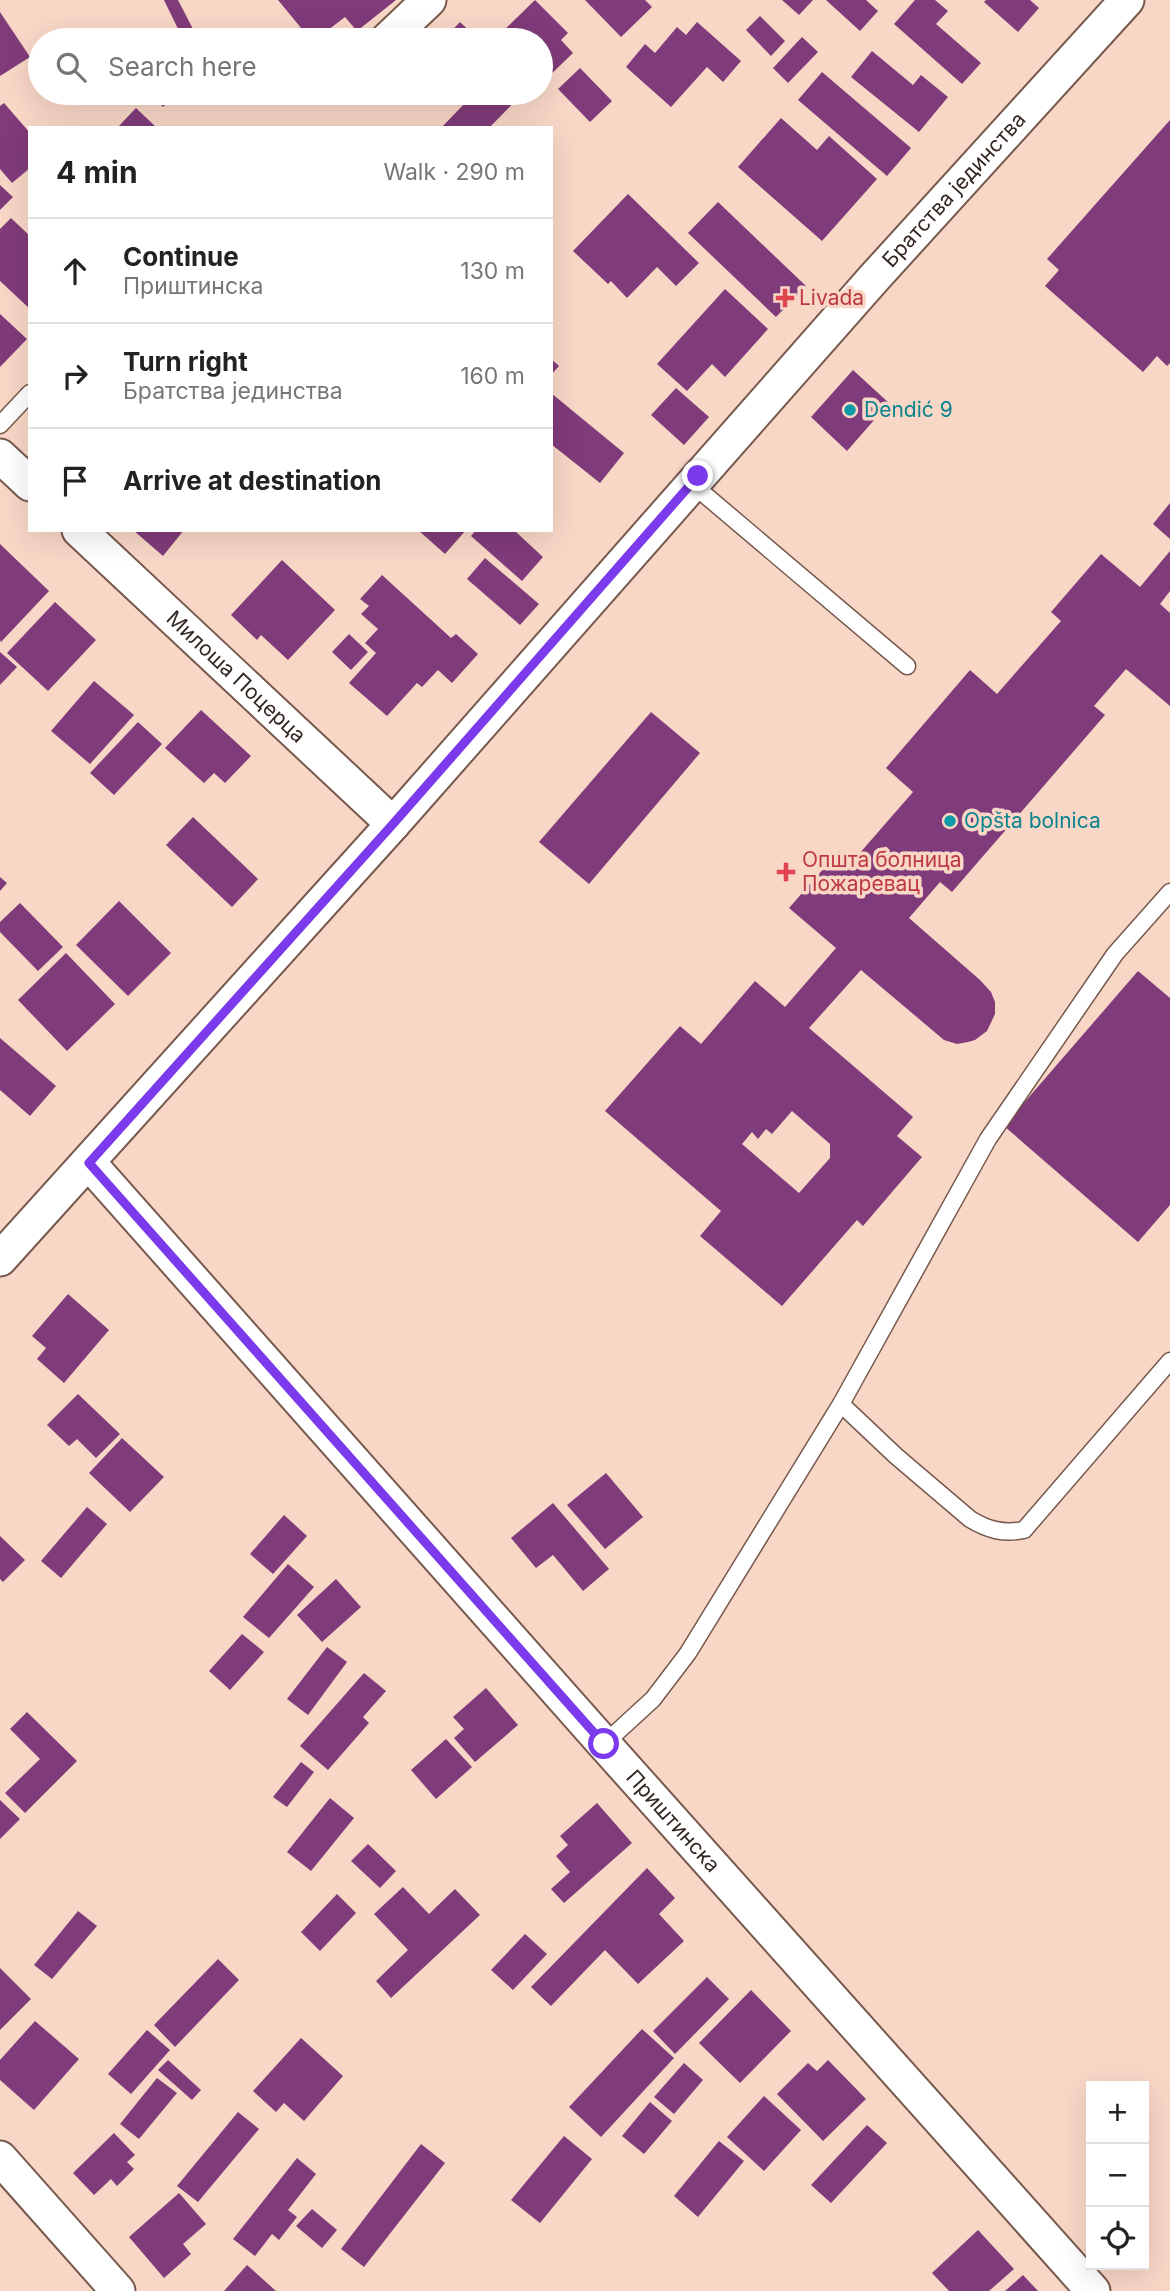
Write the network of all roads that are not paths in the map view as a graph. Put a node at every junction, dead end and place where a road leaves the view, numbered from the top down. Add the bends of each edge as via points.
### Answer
1 (429, 0) edge
2 (1127, 0) edge
3 (400, 28) edge
4 (28, 395) edge
5 (0, 425) edge
6 (0, 456) edge
7 (28, 482) edge
8 (691, 483) junction
9 (81, 532) edge
10 (907, 666) dead end
11 (393, 824) junction
12 (1170, 892) edge
13 (89, 1163) junction
14 (0, 1259) edge
15 (1170, 1361) edge
16 (841, 1404) junction
17 (604, 1744) junction
18 (0, 2158) edge
19 (118, 2291) edge
20 (1093, 2291) edge

1 - 3 street
2 - 8 street, Братства јединства
4 - 5 lane
6 - 7 street
8 - 10 lane
8 - 11 street, Братства јединства
9 - 11 street, Милоша Поцерца
11 - 13 street, Братства јединства
12 - 16 lane via 1115,954 988,1139
13 - 14 street, Братства јединства
13 - 17 street, Приштинска
15 - 16 lane via 1024,1530 1011,1533 970,1519
16 - 17 lane via 688,1653 653,1699
17 - 20 street, Приштинска
18 - 19 street

